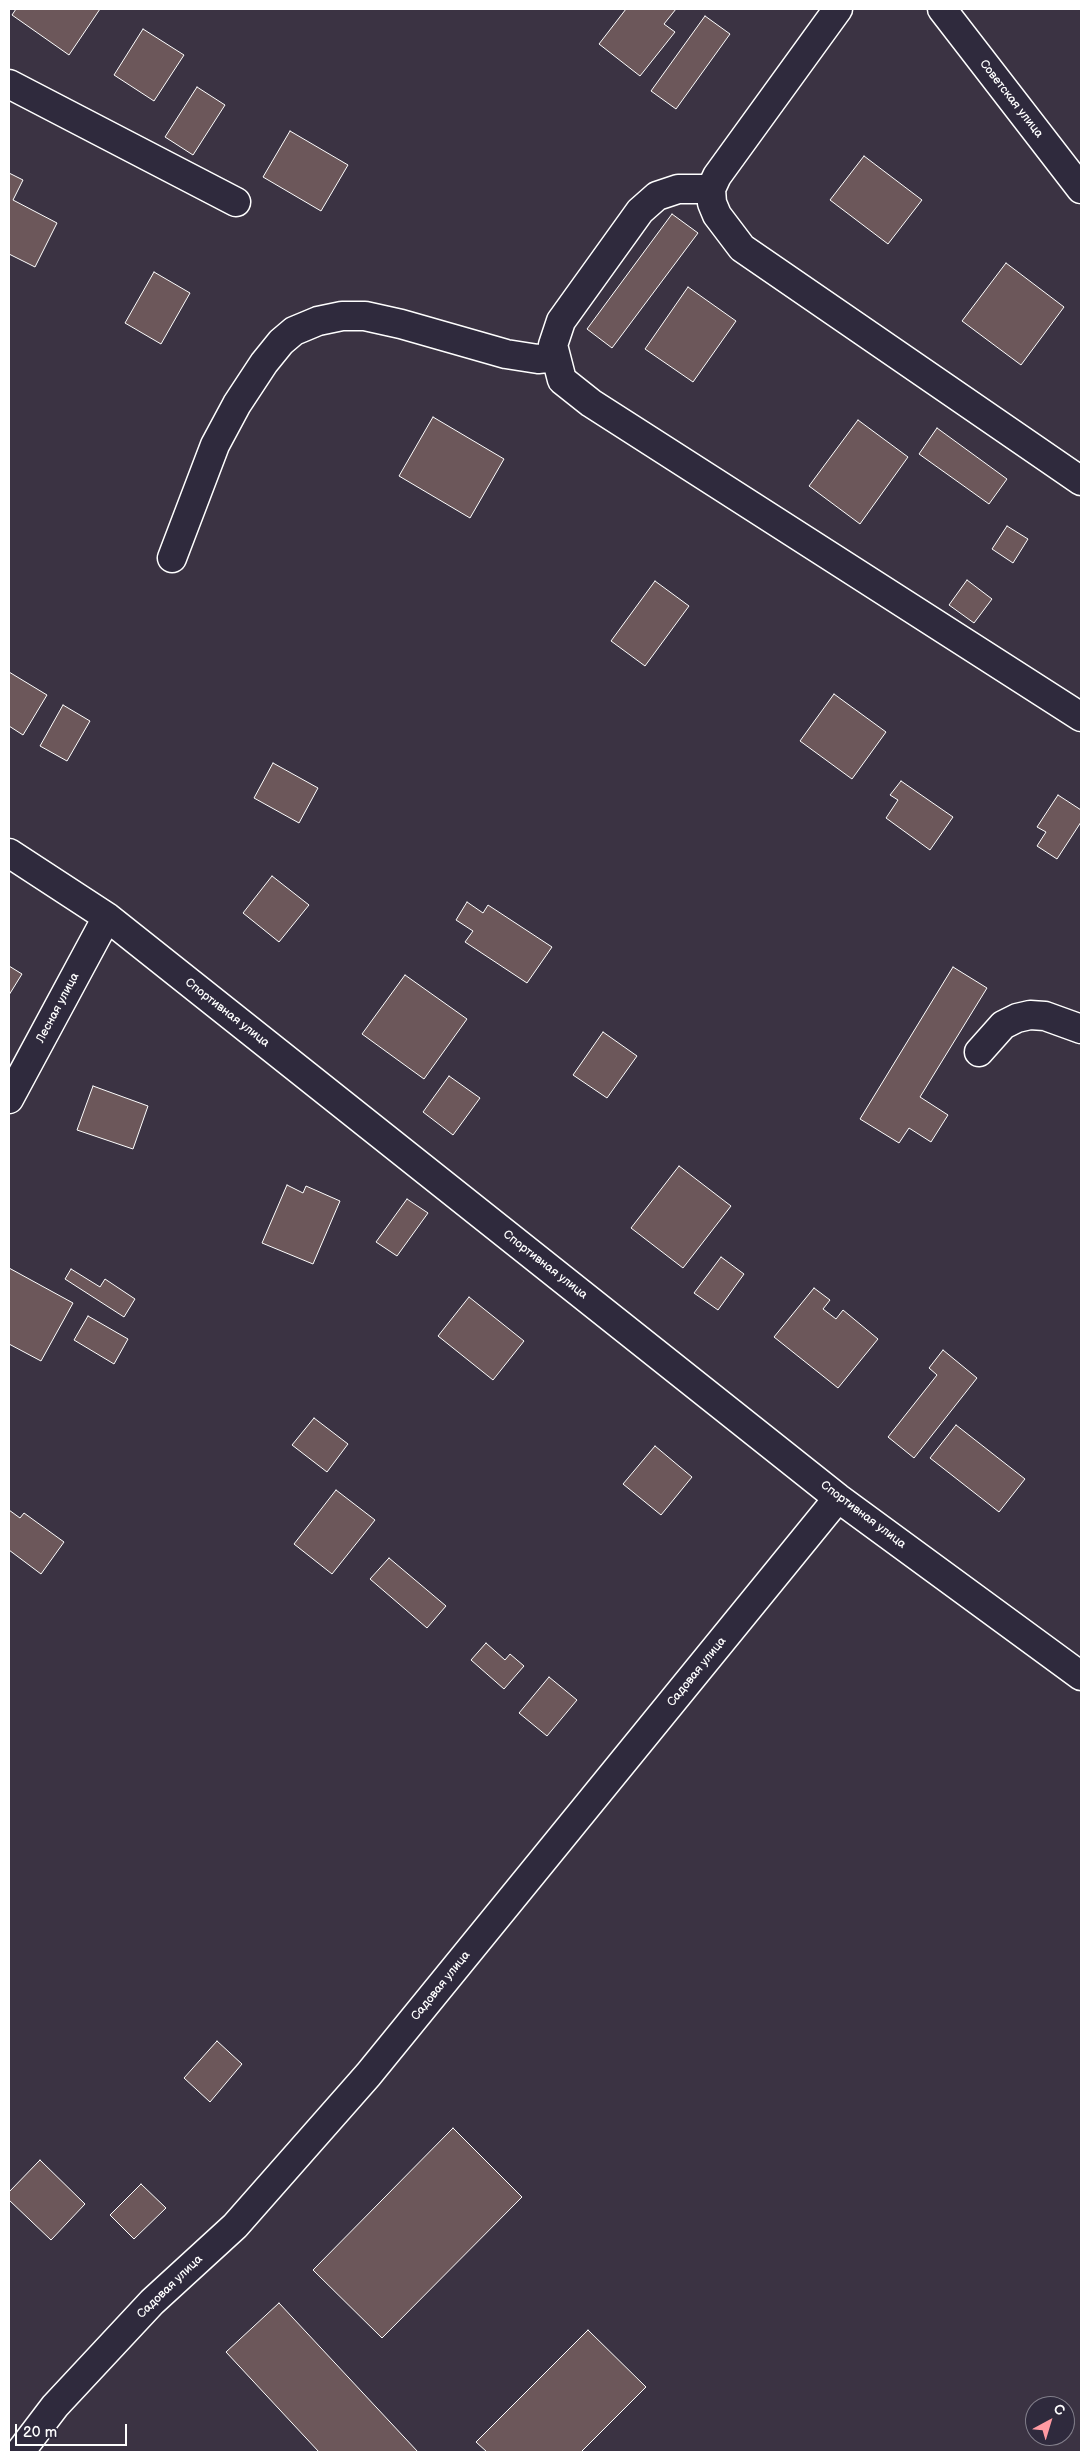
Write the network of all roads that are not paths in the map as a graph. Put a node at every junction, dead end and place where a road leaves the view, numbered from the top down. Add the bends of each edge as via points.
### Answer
1 (838, 9) edge
2 (942, 9) edge
3 (9, 84) edge
4 (711, 189) junction
5 (1081, 189) edge
6 (236, 202) dead end
7 (555, 357) junction
8 (1081, 481) edge
9 (172, 558) dead end
10 (1081, 717) edge
11 (9, 852) edge
12 (106, 917) junction
13 (1081, 1029) edge
14 (979, 1052) dead end
15 (9, 1098) edge
16 (838, 1498) junction
17 (1081, 1676) edge
18 (20, 2452) edge

1 - 4 street via 716,176
2 - 5 street, Советская улица
3 - 6 street
4 - 7 street via 678,189 657,196 640,211 561,321 553,346
4 - 8 street via 717,215 742,248
7 - 9 street via 506,354 365,316 318,321 294,331 264,363 237,404 216,446
7 - 10 street via 562,380 591,403
11 - 12 street, Спортивная улица
12 - 15 street, Лесная улица
12 - 16 street, Спортивная улица
13 - 14 street via 1045,1016 1030,1015 1003,1025
16 - 17 street, Спортивная улица
16 - 18 street, Садовая улица via 368,2075 234,2226 152,2302 55,2406

